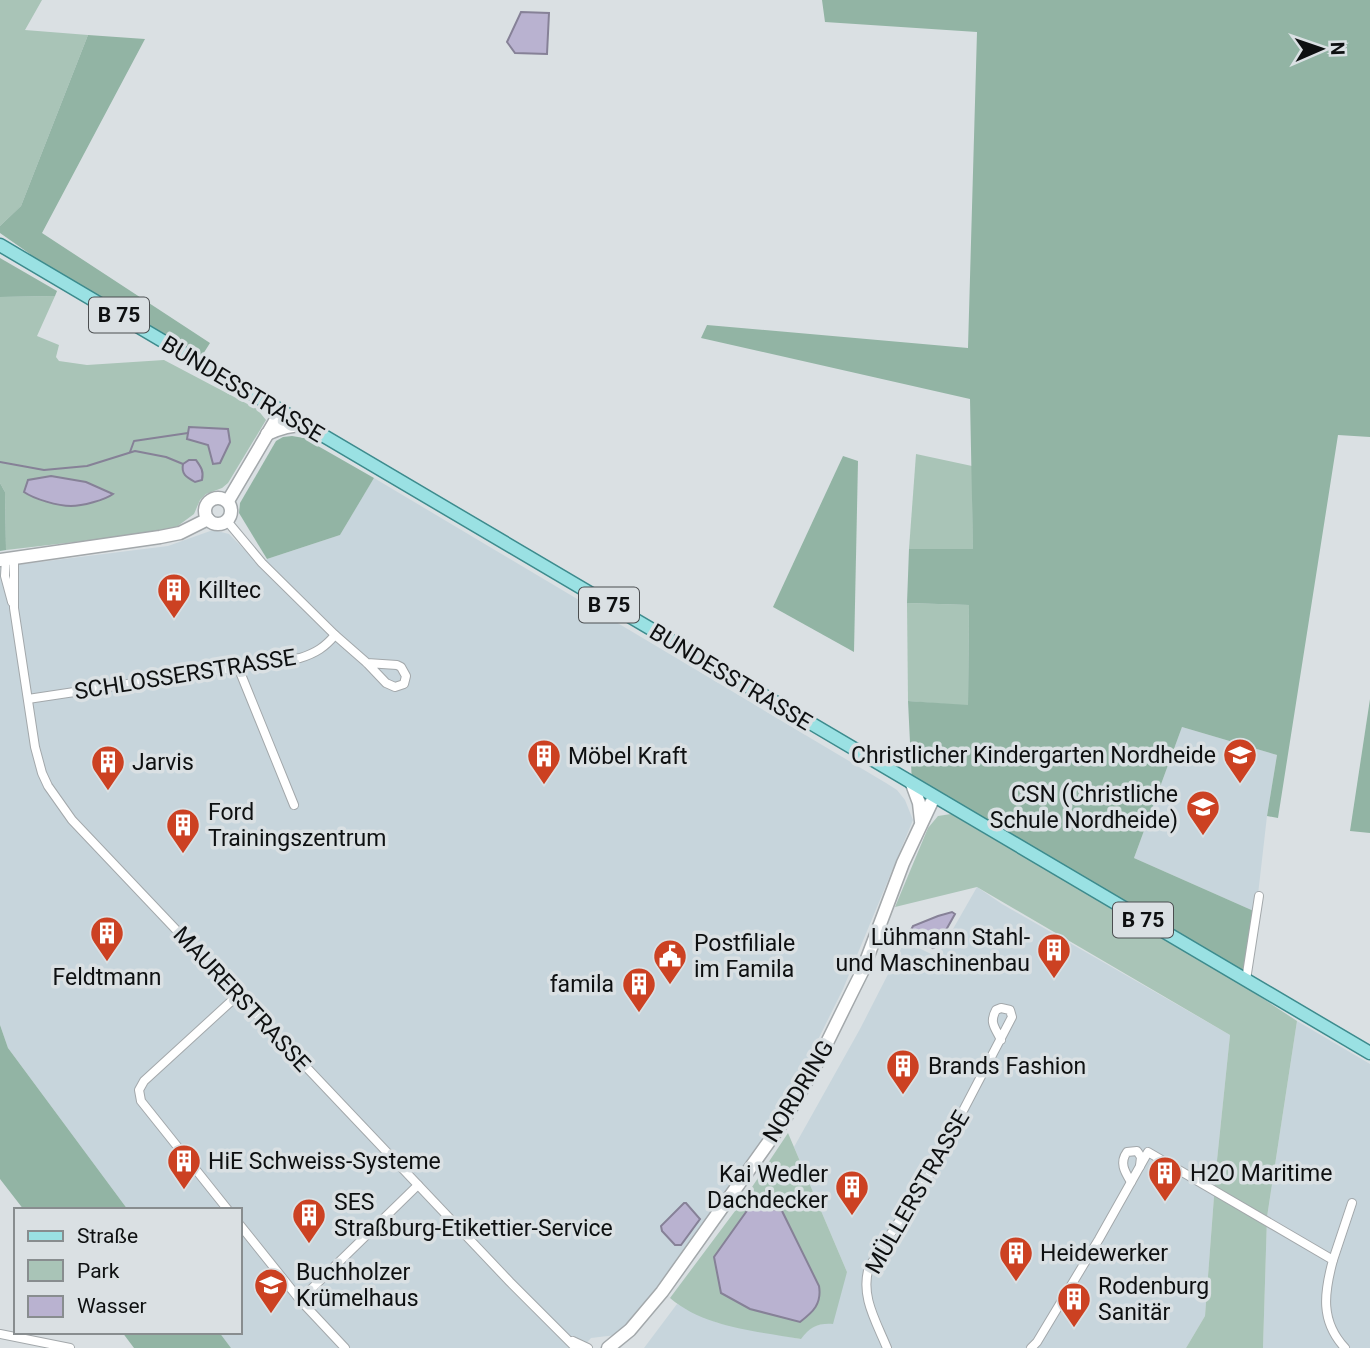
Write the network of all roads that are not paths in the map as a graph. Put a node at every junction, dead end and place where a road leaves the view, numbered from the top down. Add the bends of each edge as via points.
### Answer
1 (0, 245) edge
2 (281, 411) junction
3 (305, 425) junction
4 (267, 434) junction
5 (228, 501) junction
6 (208, 519) junction
7 (227, 521) junction
8 (7, 559) edge
9 (0, 584) edge
10 (9, 594) junction
11 (14, 608) junction
12 (335, 635) junction
13 (367, 663) junction
14 (238, 667) junction
15 (27, 699) junction
16 (912, 784) junction
17 (939, 800) junction
18 (294, 805) dead end
19 (921, 825) junction
20 (1259, 896) dead end
21 (1246, 980) junction
22 (238, 995) junction
23 (1001, 1040) dead end
24 (1370, 1053) edge
25 (1140, 1167) junction
26 (1131, 1182) junction
27 (418, 1185) junction
28 (1352, 1203) dead end
29 (226, 1208) edge
30 (242, 1228) edge
31 (1332, 1260) junction
32 (300, 1300) junction
33 (630, 1330) junction
34 (0, 1334) edge
35 (567, 1338) junction
36 (70, 1348) edge
37 (345, 1348) edge
38 (576, 1348) edge
39 (588, 1348) edge
40 (608, 1348) edge
41 (621, 1348) edge
42 (887, 1348) edge
43 (1032, 1348) edge
44 (1345, 1348) edge

1 - 2 main road, BUNDESSTRASSE / B 75
2 - 3 main road, BUNDESSTRASSE / B 75
2 - 4 street
3 - 4 street
3 - 16 main road, BUNDESSTRASSE / B 75
4 - 5 street
5 - 6 street via 218,497 209,501
5 - 7 street via 232,511
6 - 7 street via 217,524
6 - 8 street via 170,535
7 - 12 street
8 - 10 street, MAURERSTRASSE
8 - 11 street, MAURERSTRASSE
9 - 10 street, MAURERSTRASSE
10 - 11 street, MAURERSTRASSE
11 - 15 street, MAURERSTRASSE
12 - 13 street
12 - 14 street, SCHLOSSERSTRASSE via 315,654
13 - 13 street via 390,686 404,684 401,667
14 - 15 street, SCHLOSSERSTRASSE
14 - 18 street
15 - 22 street, MAURERSTRASSE via 38,761 59,803
16 - 17 main road, BUNDESSTRASSE / B 75
16 - 19 street
17 - 19 street, NORDRING
17 - 21 main road, BUNDESSTRASSE / B 75
19 - 33 street, NORDRING via 862,972 794,1104 669,1283
20 - 21 street
21 - 24 main road, B 75
22 - 27 street, MAURERSTRASSE
22 - 29 street via 139,1090 141,1101
23 - 42 street, MÜLLERSTRASSE via 930,1174 869,1267 865,1290
25 - 26 street
25 - 26 street via 1137,1151 1126,1152 1122,1160
25 - 31 street via 1147,1152
26 - 43 street
27 - 32 street
27 - 35 street, MAURERSTRASSE
28 - 31 street
30 - 32 street
31 - 44 street via 1325,1305 1329,1323
32 - 37 street
33 - 40 street, NORDRING
33 - 41 street, NORDRING
34 - 36 street
35 - 38 street, MAURERSTRASSE
35 - 39 street, MAURERSTRASSE

